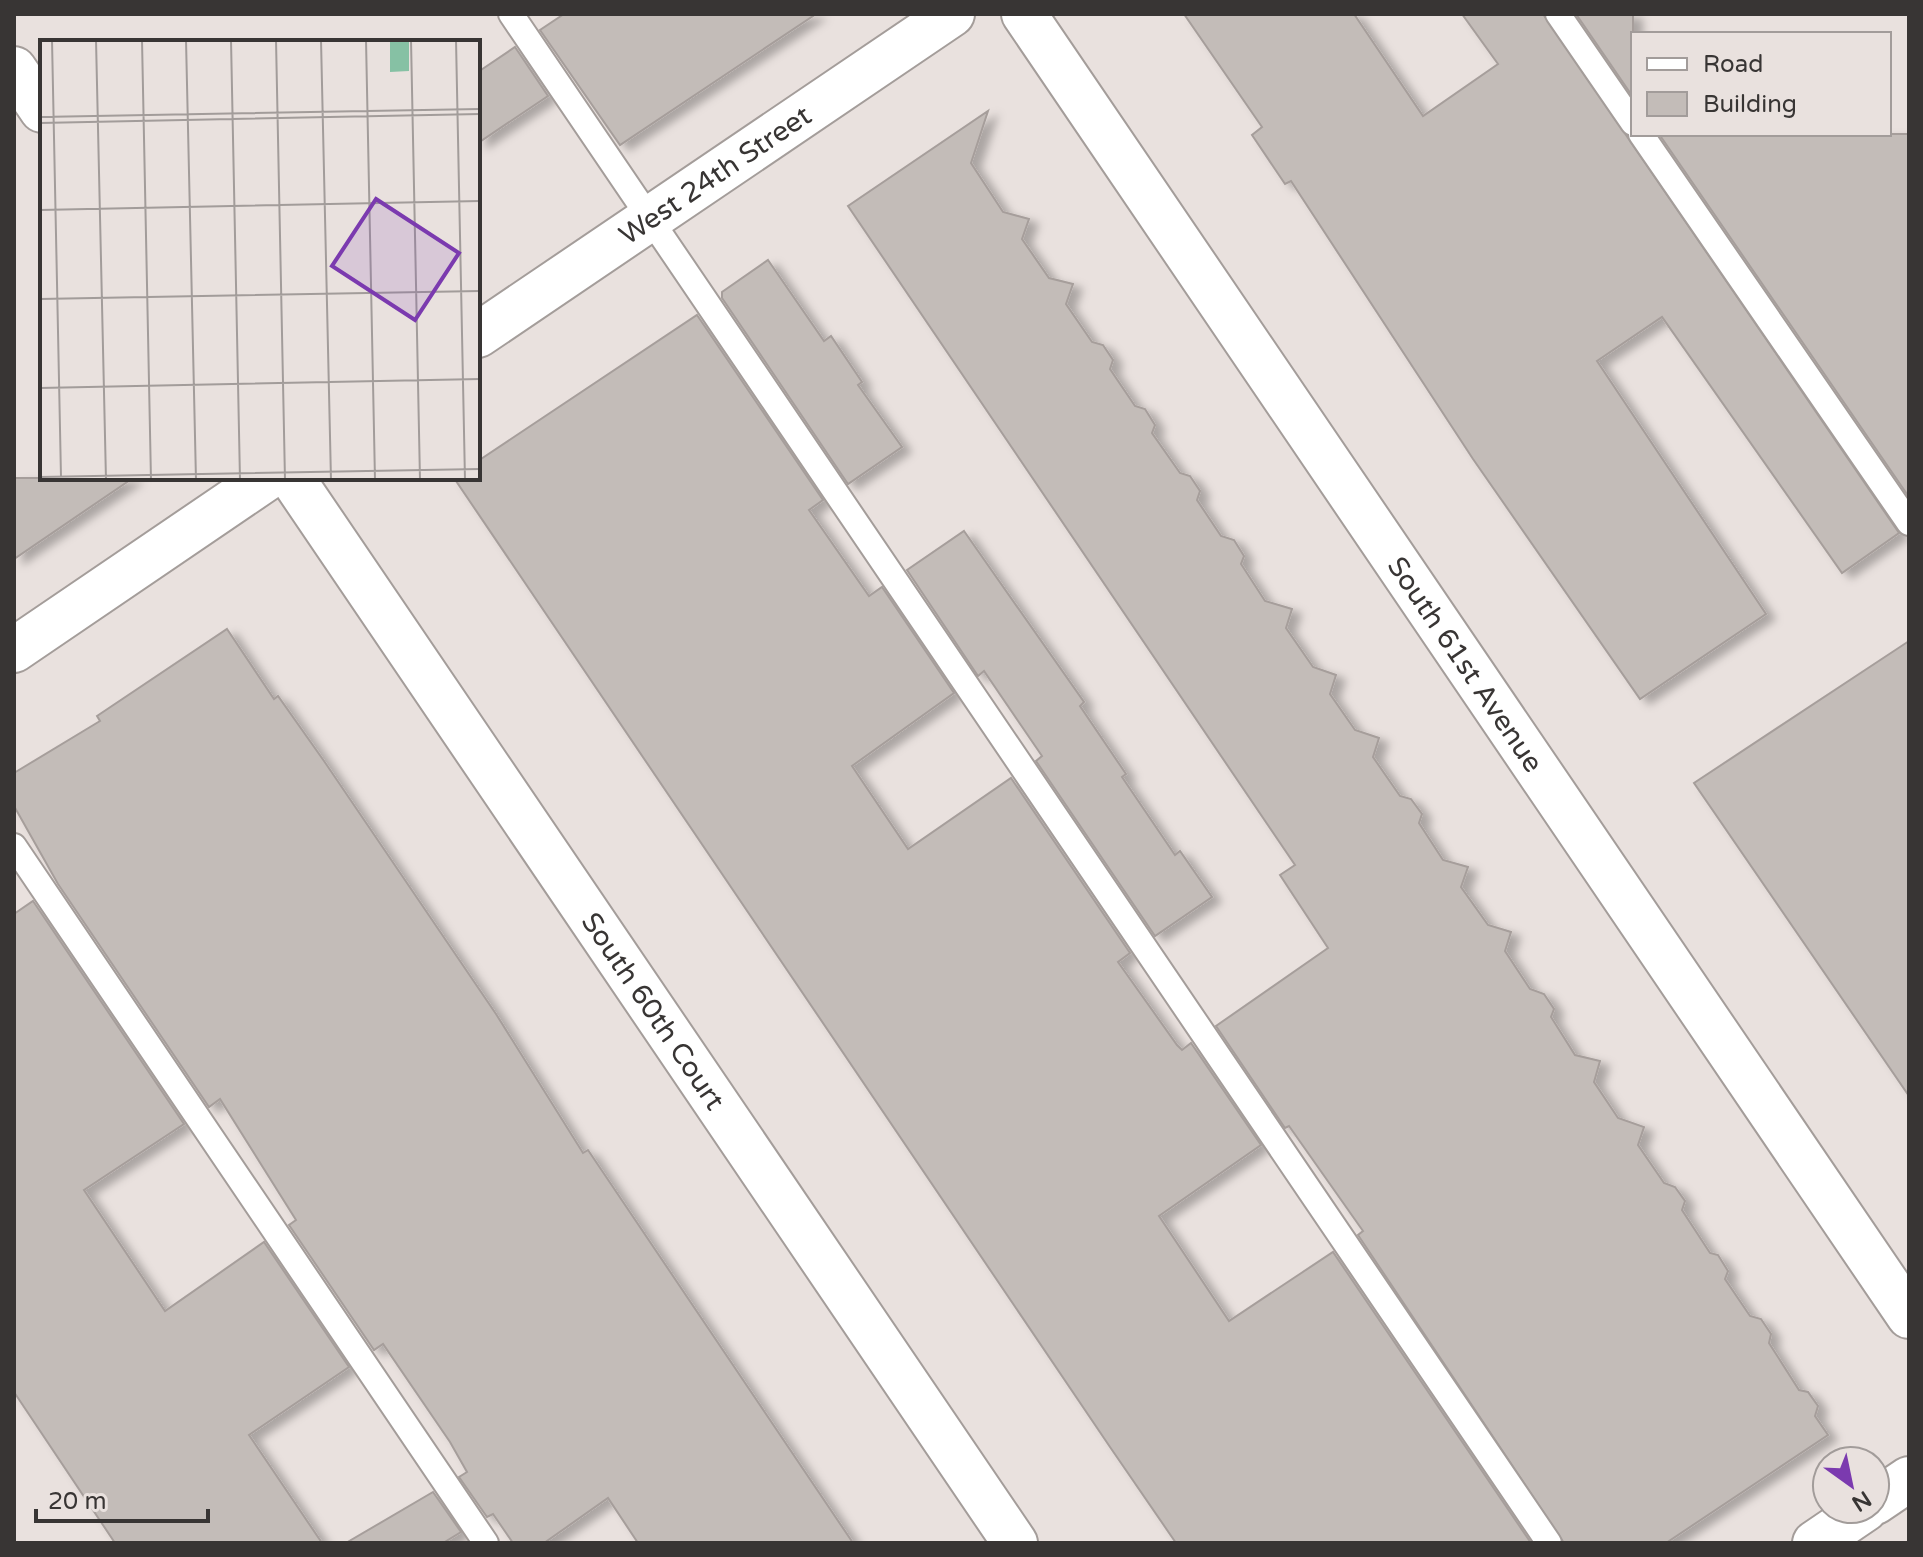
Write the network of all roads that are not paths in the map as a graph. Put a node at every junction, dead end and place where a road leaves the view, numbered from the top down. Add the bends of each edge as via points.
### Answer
1 (511, 14) edge
2 (952, 14) edge
3 (1024, 14) edge
4 (1558, 14) edge
5 (14, 69) edge
6 (40, 107) edge
7 (1631, 120) edge
8 (1642, 136) edge
9 (650, 219) junction
10 (480, 334) edge
11 (264, 480) edge
12 (293, 480) edge
13 (1909, 523) edge
14 (14, 650) edge
15 (14, 846) edge
16 (1909, 1316) edge
17 (1909, 1479) edge
18 (1891, 1491) edge
19 (1841, 1525) edge
20 (486, 1543) edge
21 (1015, 1543) edge
22 (1549, 1543) edge
23 (1815, 1543) edge

1 - 9 lane
2 - 9 street, West 24th Street
3 - 16 street, South 61st Avenue
4 - 7 lane
5 - 6 street
8 - 13 lane
9 - 10 street, West 24th Street
9 - 22 lane
11 - 14 street
12 - 21 street, South 60th Court
15 - 20 lane
17 - 18 street
19 - 23 street

